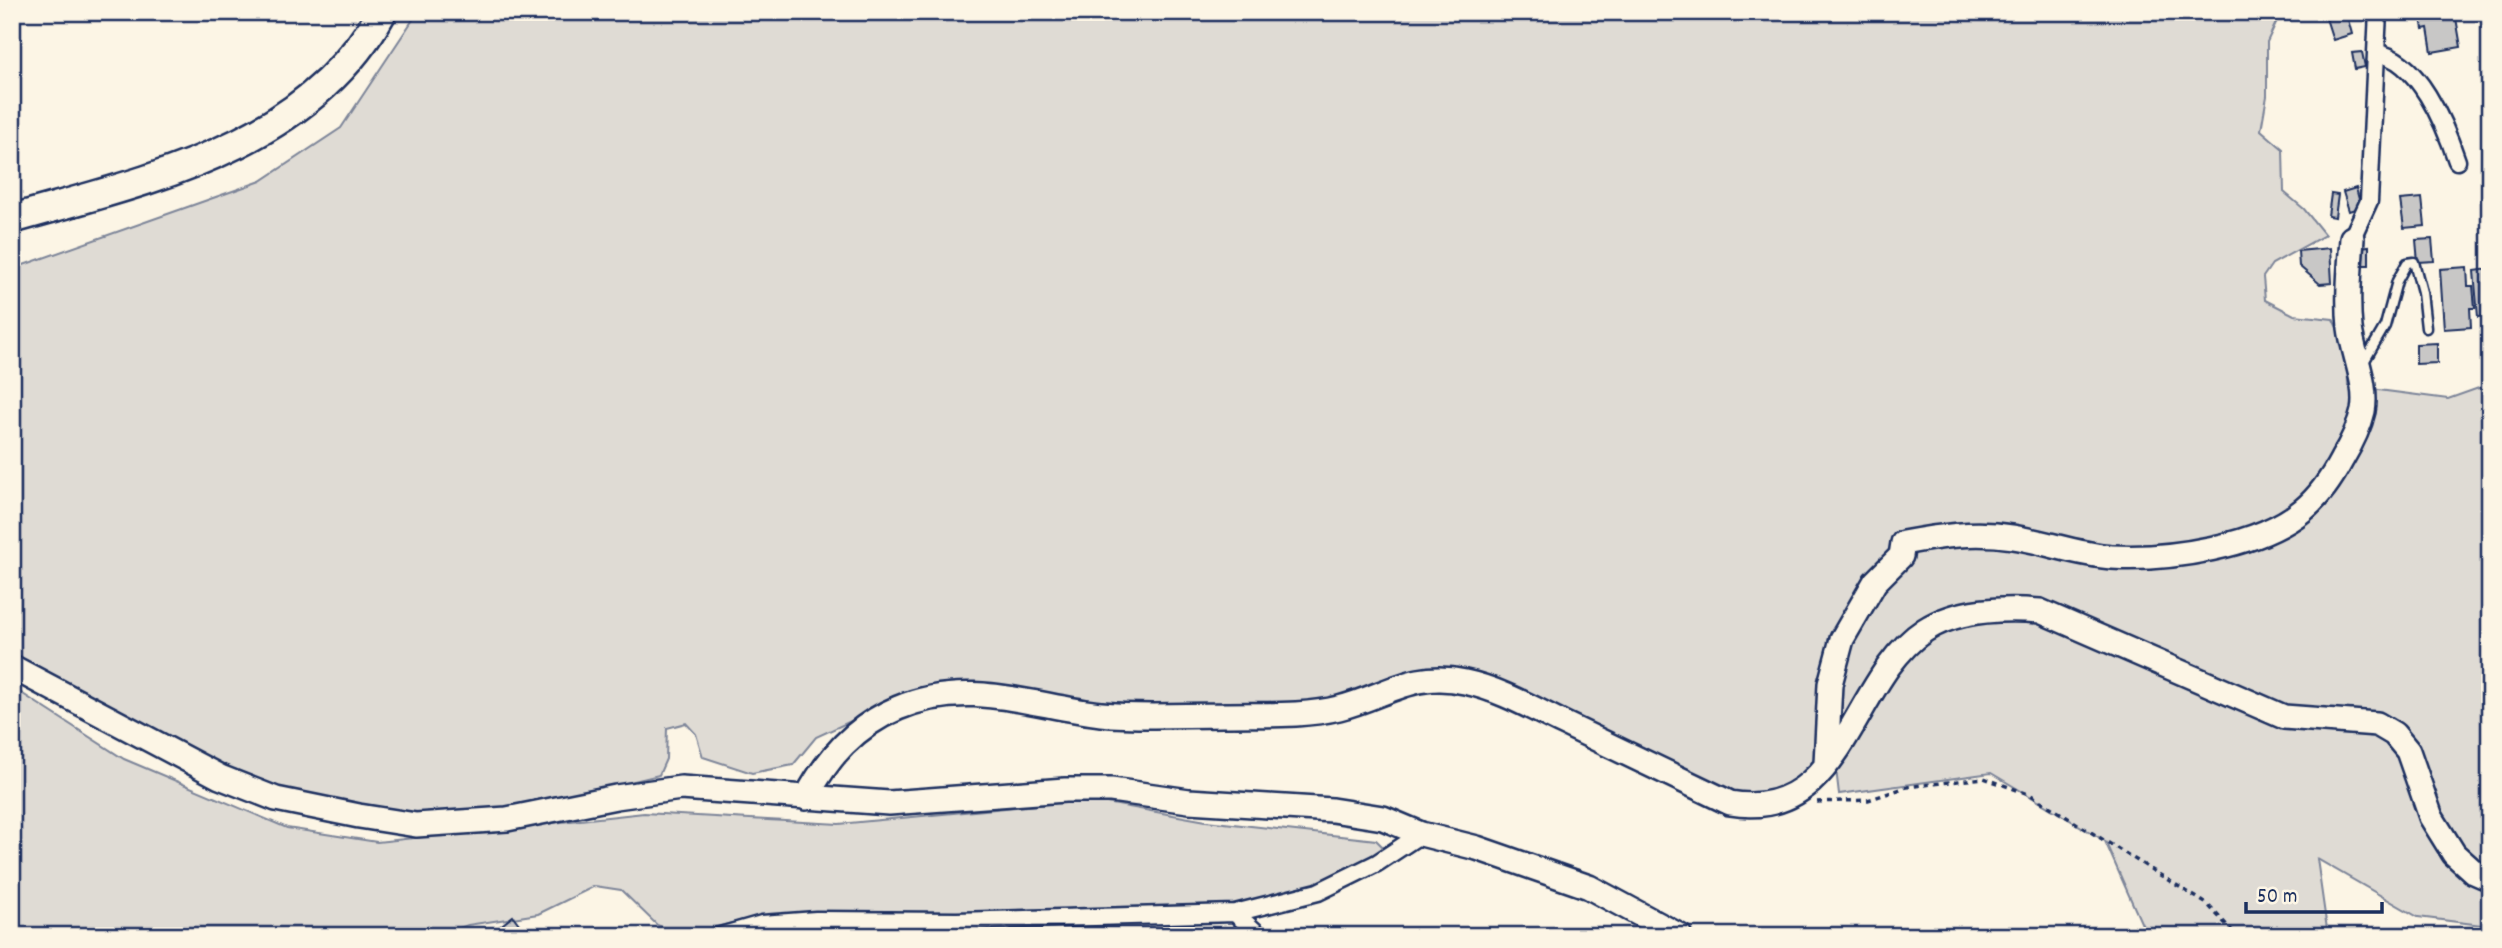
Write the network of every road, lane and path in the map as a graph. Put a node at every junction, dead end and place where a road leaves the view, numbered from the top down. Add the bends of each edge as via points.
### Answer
1 (382, 12) edge
2 (2378, 12) edge
3 (2376, 53) junction
4 (2457, 161) dead end
5 (12, 219) edge
6 (2352, 238) joint
7 (2426, 328) dead end
8 (2359, 371) junction
9 (12, 667) edge
10 (1826, 766) junction
11 (806, 798) junction
12 (1780, 802) junction
13 (1421, 834) junction
14 (2490, 879) edge
15 (1235, 914) junction
16 (720, 936) edge
17 (1259, 936) edge
18 (1680, 936) edge
19 (2237, 936) edge

1 - 5 highway via 343,67 296,110 244,141 159,177
2 - 3 street
3 - 4 street via 2395,57 2425,93 2439,112
3 - 6 street via 2369,201
6 - 8 street via 2350,330
7 - 8 lane via 2418,275 2414,262 2407,263 2397,281 2385,326
8 - 10 street via 2364,408 2357,432 2321,491 2281,525 2212,548 2159,558 2108,557 2011,536 1968,533 1903,543 1901,556 1875,582 1842,639 1830,684
9 - 11 street via 220,777 276,799 370,818 416,825 507,819 681,788
10 - 12 street via 1803,790
10 - 14 street via 1897,659 1924,631 1968,614 2006,608 2040,611 2284,717 2377,724 2395,734 2408,751 2431,817 2454,854
11 - 12 street via 825,763 856,733 899,708 937,698 1012,696 1101,714 1141,716 1285,714 1336,709 1416,679 1440,677 1509,698 1730,803
11 - 13 street via 889,803 1111,790 1189,801 1332,810 1383,818
12 - 19 path via 1868,800 1907,786 1983,778 2031,795 2207,904
13 - 15 street via 1377,863 1318,892
13 - 18 street via 1589,887
15 - 16 street via 816,920 762,924
15 - 17 street

